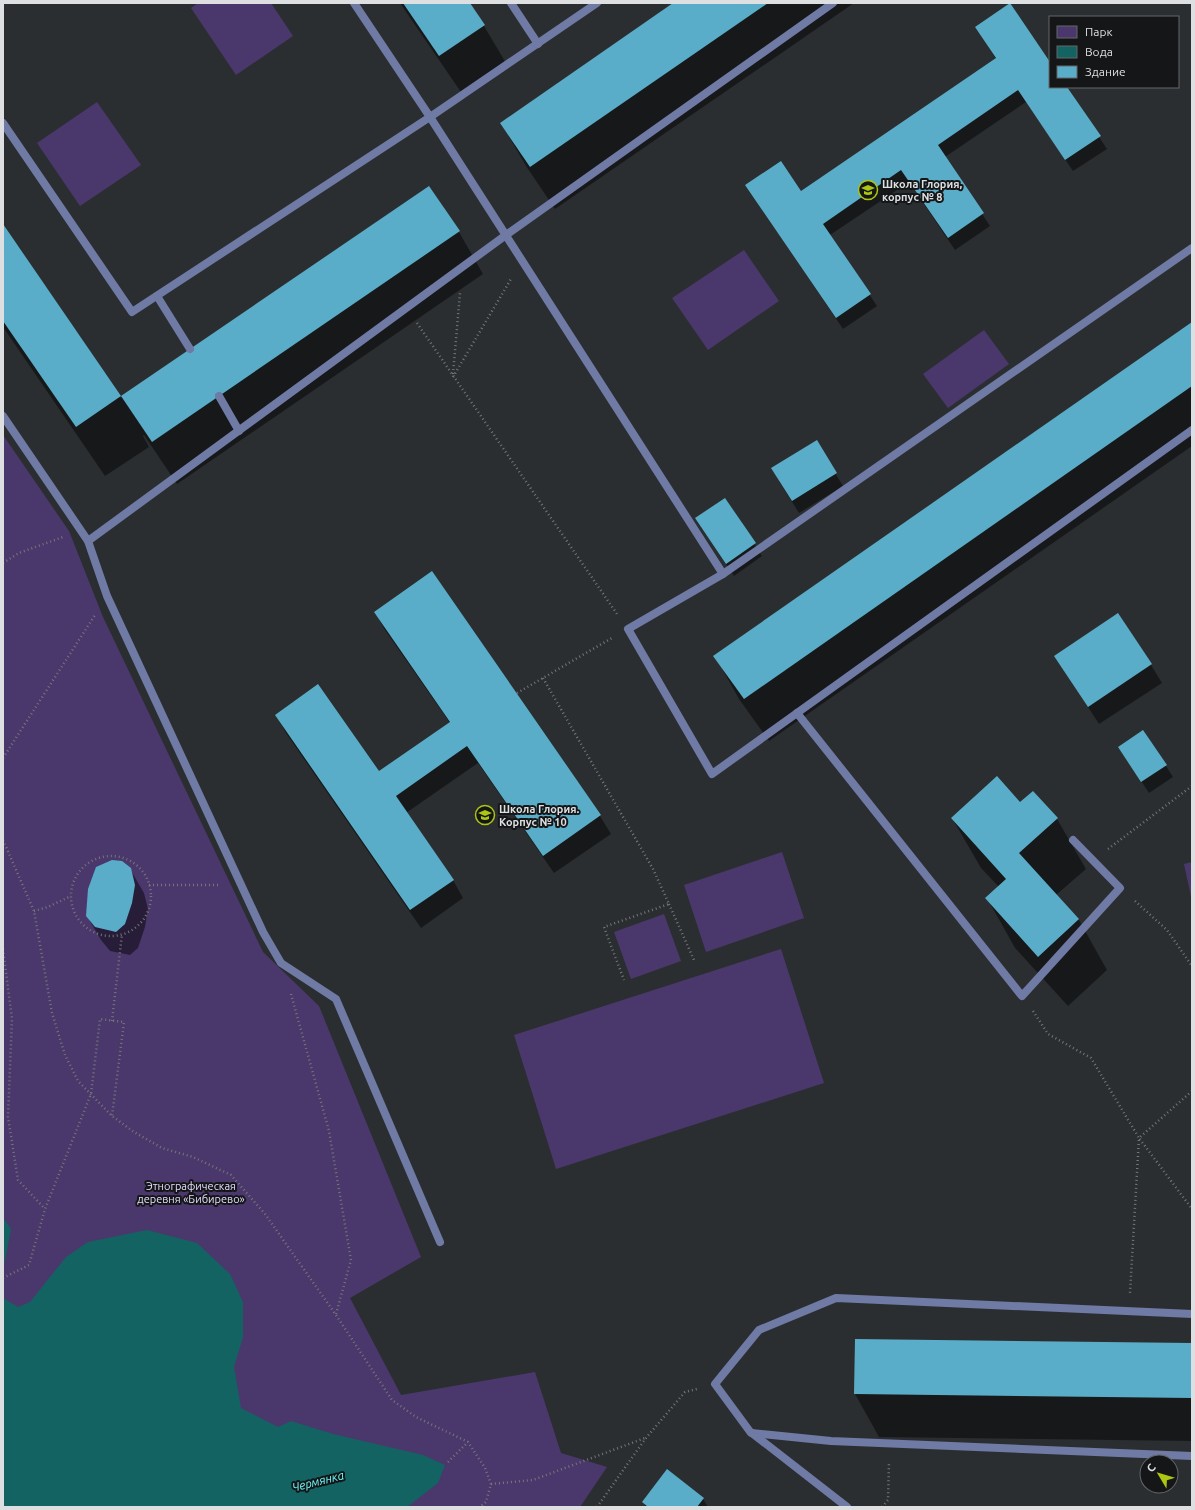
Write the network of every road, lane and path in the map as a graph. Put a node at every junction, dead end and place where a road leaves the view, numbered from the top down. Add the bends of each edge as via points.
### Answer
1 (354, 3) edge
2 (511, 3) edge
3 (597, 3) edge
4 (833, 3) edge
5 (538, 44) junction
6 (430, 117) junction
7 (3, 123) edge
8 (506, 235) junction
9 (1192, 248) edge
10 (522, 260) junction
11 (462, 268) junction
12 (157, 296) junction
13 (407, 308) junction
14 (190, 349) dead end
15 (453, 377) junction
16 (219, 396) dead end
17 (3, 416) edge
18 (1192, 430) edge
19 (239, 431) junction
20 (80, 530) junction
21 (88, 541) junction
22 (3, 563) edge
23 (723, 574) junction
24 (107, 596) junction
25 (628, 629) junction
26 (543, 678) junction
27 (517, 693) dead end
28 (798, 712) junction
29 (3, 758) edge
30 (1192, 786) edge
31 (3, 840) edge
32 (1073, 840) dead end
33 (1093, 860) junction
34 (149, 885) junction
35 (221, 885) dead end
36 (1120, 888) junction
37 (71, 896) junction
38 (669, 904) junction
39 (34, 911) junction
40 (122, 934) junction
41 (3, 949) edge
42 (694, 960) dead end
43 (281, 963) junction
44 (1192, 966) edge
45 (624, 980) dead end
46 (1022, 996) junction
47 (112, 1021) junction
48 (1192, 1091) edge
49 (91, 1094) junction
50 (112, 1116) junction
51 (1139, 1138) junction
52 (45, 1209) junction
53 (1192, 1210) edge
54 (440, 1242) dead end
55 (3, 1278) edge
56 (1129, 1312) junction
57 (1192, 1314) edge
58 (336, 1315) junction
59 (715, 1384) junction
60 (751, 1433) junction
61 (646, 1438) junction
62 (468, 1442) junction
63 (890, 1443) junction
64 (1192, 1456) edge
65 (448, 1462) dead end
66 (491, 1484) junction
67 (480, 1507) edge
68 (597, 1507) edge
69 (847, 1507) edge
70 (882, 1507) edge

1 - 6 lane
2 - 5 lane
3 - 5 lane
4 - 8 lane
5 - 6 lane
6 - 8 lane
6 - 12 lane
7 - 12 lane via 132,312
8 - 10 lane
8 - 11 lane
9 - 23 lane
10 - 15 path
10 - 23 lane
11 - 13 lane
11 - 15 path
12 - 14 lane
13 - 15 path
13 - 19 lane
15 - 25 path
16 - 19 lane
17 - 20 lane
18 - 28 lane
19 - 21 lane
20 - 21 lane
20 - 22 path via 19,553
21 - 24 lane
23 - 25 lane
24 - 29 path
24 - 43 lane via 263,932
25 - 26 path
25 - 28 lane via 712,774
26 - 27 path
26 - 38 path via 650,863
28 - 46 lane
30 - 33 path
31 - 39 path
32 - 33 lane
33 - 36 lane
34 - 35 path
34 - 37 path via 146,876 135,863 119,856 101,856 86,864 75,878
34 - 40 path via 151,894 148,911 138,926
36 - 44 path via 1167,930
36 - 46 lane
37 - 39 path
37 - 40 path via 74,910 82,923 94,932 108,936
38 - 42 path
38 - 45 path via 604,926
39 - 49 path via 52,1013 65,1055 78,1081
40 - 47 path
41 - 52 path via 12,1019 8,1117 18,1180
43 - 54 lane via 336,999
43 - 58 path via 329,1131 351,1260
46 - 51 path via 1048,1034 1091,1058
47 - 49 path via 100,1019
47 - 50 path via 124,1022
48 - 51 path
49 - 50 path
49 - 52 path
50 - 58 path via 162,1148 193,1157 231,1175 265,1214
51 - 53 path
51 - 56 path
52 - 55 path via 29,1266
56 - 57 lane
56 - 59 lane via 836,1298 759,1330
58 - 62 path via 392,1400 416,1417
59 - 60 lane
59 - 61 path via 685,1392
60 - 63 lane via 831,1441
60 - 69 lane
61 - 66 path via 533,1480
61 - 68 path
62 - 65 path
62 - 66 path via 485,1468
63 - 64 lane
63 - 70 path via 888,1500
66 - 67 path via 486,1502

